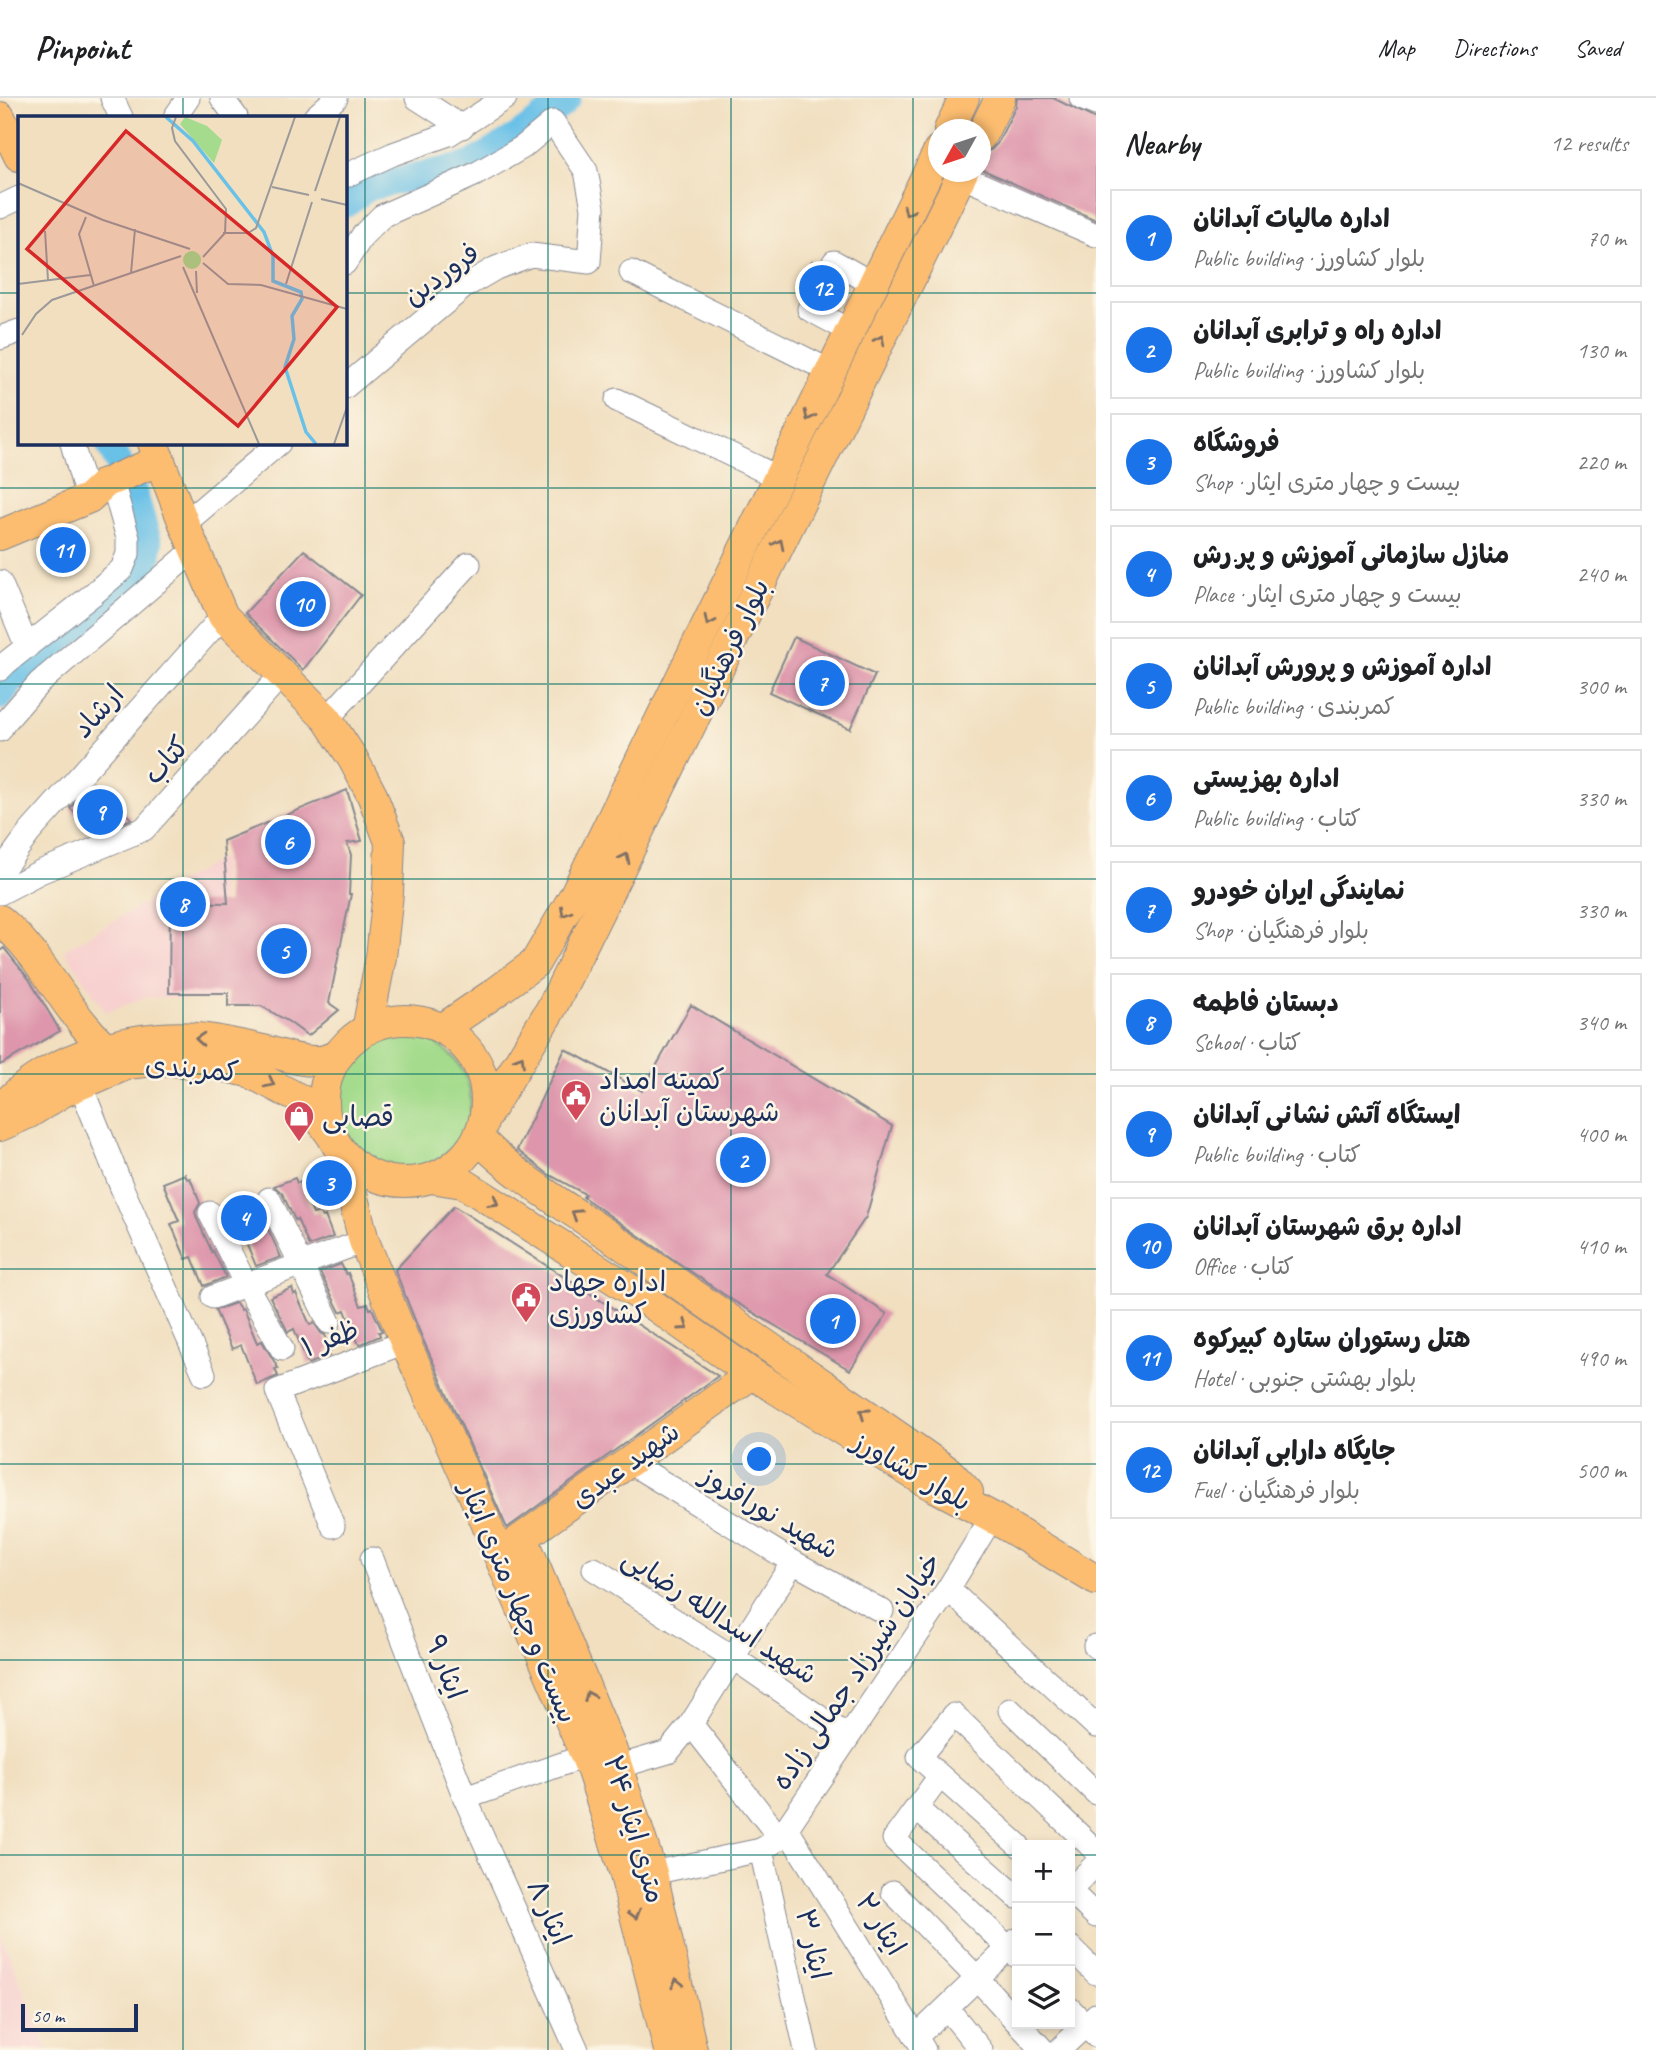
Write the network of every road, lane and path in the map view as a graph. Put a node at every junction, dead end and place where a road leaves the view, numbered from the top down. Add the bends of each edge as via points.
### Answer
1 (112, 98) edge
2 (188, 98) edge
3 (222, 98) edge
4 (336, 98) edge
5 (418, 98) edge
6 (505, 98) edge
7 (964, 98) edge
8 (1000, 98) edge
9 (1082, 98) edge
10 (1096, 104) edge
11 (121, 116) edge
12 (175, 116) edge
13 (235, 116) edge
14 (316, 116) edge
15 (0, 117) edge
16 (954, 119) edge
17 (990, 119) edge
18 (462, 127) junction
19 (18, 154) edge
20 (928, 172) edge
21 (346, 176) edge
22 (958, 182) edge
23 (980, 182) edge
24 (18, 198) edge
25 (0, 207) edge
26 (1096, 235) edge
27 (346, 261) edge
28 (631, 272) dead end
29 (873, 284) junction
30 (18, 331) edge
31 (849, 331) junction
32 (0, 338) edge
33 (830, 371) junction
34 (346, 386) edge
35 (617, 400) dead end
36 (74, 444) edge
37 (278, 444) edge
38 (124, 471) edge
39 (781, 473) junction
40 (810, 482) junction
41 (0, 513) edge
42 (0, 535) edge
43 (189, 537) junction
44 (469, 564) dead end
45 (0, 582) edge
46 (6, 615) edge
47 (223, 616) junction
48 (27, 647) junction
49 (0, 669) edge
50 (282, 674) junction
51 (327, 719) junction
52 (0, 730) edge
53 (19, 846) junction
54 (40, 872) junction
55 (0, 873) edge
56 (0, 893) edge
57 (0, 920) edge
58 (442, 1029) junction
59 (367, 1030) junction
60 (104, 1047) junction
61 (339, 1055) junction
62 (128, 1064) junction
63 (80, 1084) junction
64 (0, 1111) edge
65 (0, 1126) edge
66 (482, 1128) junction
67 (333, 1136) junction
68 (351, 1161) junction
69 (431, 1178) junction
70 (269, 1199) dead end
71 (210, 1213) dead end
72 (616, 1240) junction
73 (364, 1241) junction
74 (649, 1264) junction
75 (300, 1265) junction
76 (598, 1268) junction
77 (246, 1285) junction
78 (639, 1295) junction
79 (213, 1297) dead end
80 (328, 1322) dead end
81 (405, 1342) junction
82 (282, 1349) dead end
83 (204, 1374) dead end
84 (752, 1374) junction
85 (629, 1462) junction
86 (992, 1517) junction
87 (332, 1526) dead end
88 (523, 1538) junction
89 (499, 1556) junction
90 (372, 1559) dead end
91 (793, 1562) junction
92 (594, 1569) dead end
93 (1096, 1580) edge
94 (948, 1589) junction
95 (882, 1611) dead end
96 (732, 1657) junction
97 (1010, 1710) dead end
98 (691, 1724) junction
99 (1096, 1726) edge
100 (847, 1736) junction
101 (598, 1754) junction
102 (940, 1776) junction
103 (1096, 1793) edge
104 (466, 1798) junction
105 (916, 1809) junction
106 (776, 1839) junction
107 (1012, 1840) edge
108 (1096, 1851) edge
109 (1096, 1864) edge
110 (652, 1873) junction
111 (1075, 1885) edge
112 (893, 1892) dead end
113 (1012, 1893) edge
114 (1075, 1895) edge
115 (1096, 1916) edge
116 (1012, 1945) edge
117 (1012, 1950) edge
118 (1075, 1952) edge
119 (1096, 1973) edge
120 (978, 1978) junction
121 (947, 2008) junction
122 (1012, 2016) edge
123 (1087, 2021) edge
124 (1024, 2029) edge
125 (920, 2044) edge
126 (577, 2050) edge
127 (669, 2050) edge
128 (692, 2050) edge
129 (806, 2050) edge
130 (981, 2050) edge
131 (1043, 2050) edge
132 (1059, 2050) edge

1 - 11 street
2 - 12 street
3 - 13 street
4 - 14 street
5 - 18 street
6 - 18 street
7 - 16 main road
8 - 17 main road
9 - 10 street
15 - 19 main road
18 - 21 street
20 -> 29 main road, بلوار فرهنگیان
40 -> 22 main road, بلوار فرهنگیان
23 - 26 street
24 - 25 street
27 - 34 street, فروردین via 382,216 476,174 523,147 553,122 586,171 593,208 589,262 531,254 496,268 465,286
28 - 33 street
29 - 31 main road, بلوار فرهنگیان
29 - 31 street via 834,262 809,309
30 - 32 street
31 - 33 main road, بلوار فرهنگیان
33 -> 39 main road, بلوار فرهنگیان
35 - 39 street
36 - 38 street
37 - 43 street
38 - 41 main road
38 - 42 main road via 89,498
38 - 43 main road
38 - 48 street via 128,554 122,569
39 - 40 main road
39 -> 58 main road, بلوار فرهنگیان via 574,896 535,963
66 -> 40 main road, بلوار فرهنگیان via 551,1009
43 - 47 main road
43 - 52 street via 39,683
44 - 51 street
45 - 46 street
46 - 48 street
47 - 50 main road
47 - 53 street, ارشاد
48 - 49 street
50 - 51 main road
50 - 54 street, کتاب via 144,830
51 - 59 main road via 372,795 390,842 381,957
53 - 54 street
53 - 55 street, ارشاد
54 - 56 street, کتاب
57 - 60 main road via 29,948
58 - 59 main road via 404,1021
58 - 66 main road via 473,1057 482,1076 486,1097
59 - 61 main road
61 -> 60 main road, کمربندی via 319,1061 170,1037
60 - 62 main road
60 - 64 main road, کمربندی via 34,1080
61 - 67 main road via 326,1087 326,1112
62 - 63 main road, کمربندی
62 -> 67 main road, کمربندی via 161,1060 249,1072 309,1104
63 - 65 main road, کمربندی
63 - 83 street
66 - 69 main road via 466,1156
72 -> 66 main road, بلوار کشاورز via 513,1171
67 - 68 main road
68 - 69 main road via 389,1181
68 - 73 main road, بیست و چهار متری ایثار via 351,1190
69 -> 76 main road, بلوار کشاورز via 463,1183
70 - 75 street
71 - 77 street
72 - 74 main road, بلوار کشاورز
72 - 76 main road via 622,1252 619,1262 612,1268
73 - 75 street
73 - 81 main road, بیست و چهار متری ایثار
74 - 78 main road via 639,1264 627,1275
86 -> 74 main road, بلوار کشاورز via 949,1472
75 - 77 street
75 - 80 street
76 - 78 main road, بلوار کشاورز
77 - 79 street
77 - 82 street
78 -> 84 main road, بلوار کشاورز
81 - 87 street, ظفر ۱ via 276,1391
81 - 89 main road, بیست و چهار متری ایثار
84 - 85 main road, شهید عبدی
84 - 86 main road, بلوار کشاورز via 926,1482
85 - 88 main road, شهید عبدی
85 - 91 street, شهید نورافروز
86 - 93 main road
86 - 94 street, خیابان شیرزاد جمالی زاده
88 - 89 main road, شهید عبدی
101 -> 88 main road, ۲۴ متری ایثار
89 - 101 main road, بیست و چهار متری ایثار
90 - 104 street, ایثار ۹
91 - 95 street, شهید نورافروز
91 - 96 street
92 - 96 street, شهید اسدالله رضایی
94 - 99 street
94 - 100 street, خیابان شیرزاد جمالی زاده
96 - 98 street
96 - 100 street, شهید اسدالله رضایی
97 - 103 street
98 - 101 street via 668,1752
98 - 106 street, ایثار ۲
100 - 106 street, خیابان شیرزاد جمالی زاده
101 - 104 street
101 - 110 main road, ۲۴ متری ایثار
101 -> 127 main road, بیست و چهار متری ایثار
102 - 105 street
102 - 107 street
102 - 108 street via 919,1757 954,1715
104 - 126 street, ایثار ۸
105 - 113 street
105 - 116 street via 894,1839
106 - 110 street
106 - 125 street, ایثار ۲
106 - 129 street, ایثار ۳
109 - 111 street
128 -> 110 main road, ۲۴ متری ایثار
112 - 120 street
114 - 115 street
117 - 120 street
118 - 119 street
120 - 121 street
120 - 122 street
121 - 125 street
121 - 130 street
123 - 132 street
124 - 131 street

